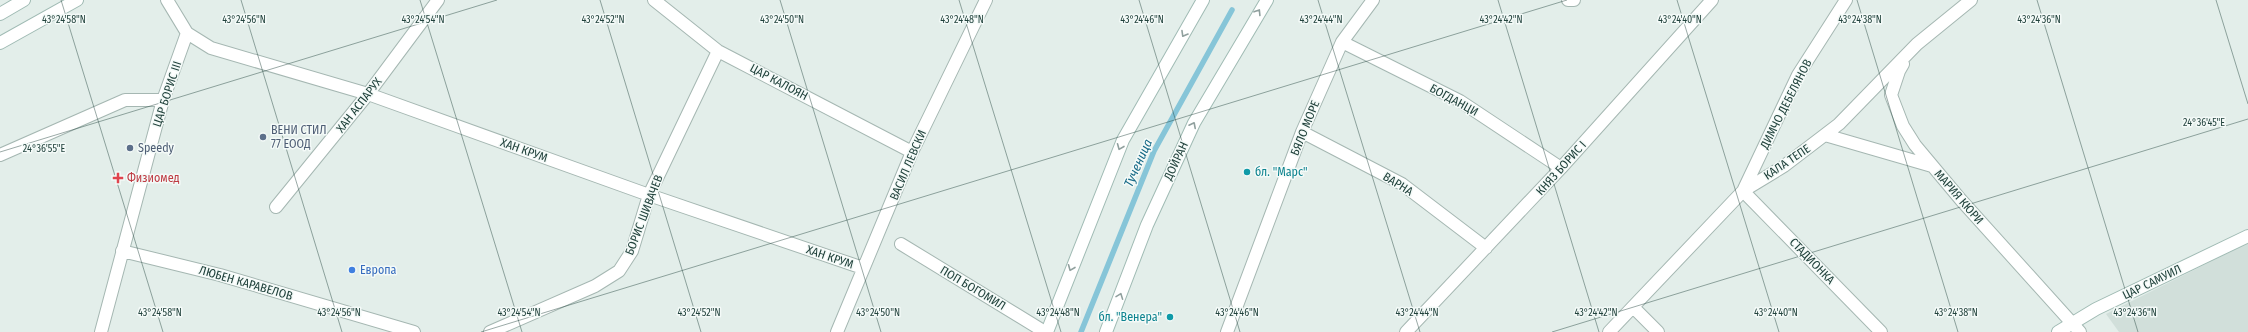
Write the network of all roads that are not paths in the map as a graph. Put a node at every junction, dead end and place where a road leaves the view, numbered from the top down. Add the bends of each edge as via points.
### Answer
1 (24, 0) edge
2 (77, 0) edge
3 (167, 0) edge
4 (438, 0) edge
5 (654, 0) edge
6 (986, 0) edge
7 (1203, 0) edge
8 (1267, 0) edge
9 (1373, 0) edge
10 (1568, 0) edge
11 (1574, 0) edge
12 (1712, 0) edge
13 (1846, 0) edge
14 (1971, 0) edge
15 (0, 14) edge
16 (187, 33) junction
17 (1342, 42) junction
18 (0, 44) edge
19 (1917, 44) junction
20 (718, 51) junction
21 (368, 94) junction
22 (163, 100) junction
23 (1302, 132) junction
24 (1825, 135) junction
25 (912, 152) junction
26 (0, 155) edge
27 (1932, 166) junction
28 (1561, 168) junction
29 (1744, 191) junction
30 (649, 195) junction
31 (276, 207) dead end
32 (2248, 236) edge
33 (901, 244) dead end
34 (1486, 248) junction
35 (122, 251) junction
36 (863, 268) junction
37 (1634, 308) junction
38 (2076, 328) edge
39 (101, 332) edge
40 (414, 332) edge
41 (490, 332) edge
42 (837, 332) edge
43 (1046, 332) edge
44 (1106, 332) edge
45 (1227, 332) edge
46 (1406, 332) edge
47 (1609, 332) edge
48 (1658, 332) edge
49 (1881, 332) edge
50 (2058, 332) edge

1 - 15 street
2 - 18 street
3 - 16 street
4 - 21 street, ХАН АСПАРУХ
5 - 20 street, ЦАР КАЛОЯН
6 - 25 street, ВАСИЛ ЛЕВСКИ
7 -> 43 street via 1124,140
44 -> 8 street, ДОЙРАН via 1147,225 1194,123
9 - 17 street, БЯЛО МОРЕ
10 - 11 street
12 - 28 street, КНЯЗ БОРИС I
13 - 29 street, ДИМЧО ДЕБЕЛЯНОВ via 1798,75
14 - 19 street, КАЛА ТЕПЕ
16 - 21 street, ХАН КРУМ via 211,48
16 - 22 street, ЦАР БОРИС III
17 - 23 street, БЯЛО МОРЕ
17 - 28 street, БОГДАНЦИ via 1460,101
19 - 24 street, КАЛА ТЕПЕ via 1839,124
19 - 27 street, МАРИЯ КЮРИ via 1898,71 1891,95 1903,126
20 - 25 street, ЦАР КАЛОЯН
20 - 30 street, БОРИС ШИВАЧЕВ
21 - 30 street, ХАН КРУМ
21 - 31 street, ХАН АСПАРУХ
22 - 26 street via 125,100
22 - 35 street, ЦАР БОРИС III
23 - 34 street, ВАРНА via 1402,184
23 - 45 street, БЯЛО МОРЕ
24 - 27 street
24 - 29 street, КАЛА ТЕПЕ via 1784,166
25 - 36 street, ВАСИЛ ЛЕВСКИ
27 - 38 street, МАРИЯ КЮРИ
28 - 34 street, КНЯЗ БОРИС I
29 - 37 street, КАЛА ТЕПЕ
29 - 49 street, СТАДИОНКА
30 - 36 street, ХАН КРУМ
30 - 41 street, БОРИС ШИВАЧЕВ via 632,251 619,271 595,286
32 - 38 street, ЦАР САМУИЛ via 2096,309
33 - 43 street, ПОП БОГОМИЛ
34 - 46 street, КНЯЗ БОРИС I
35 - 39 street, ЦАР БОРИС III
35 - 40 street, ЛЮБЕН КАРАВЕЛОВ via 220,275
36 - 42 street, ВАСИЛ ЛЕВСКИ
37 - 47 street, КАЛА ТЕПЕ
37 - 48 street
38 - 50 street, ЦАР САМУИЛ

